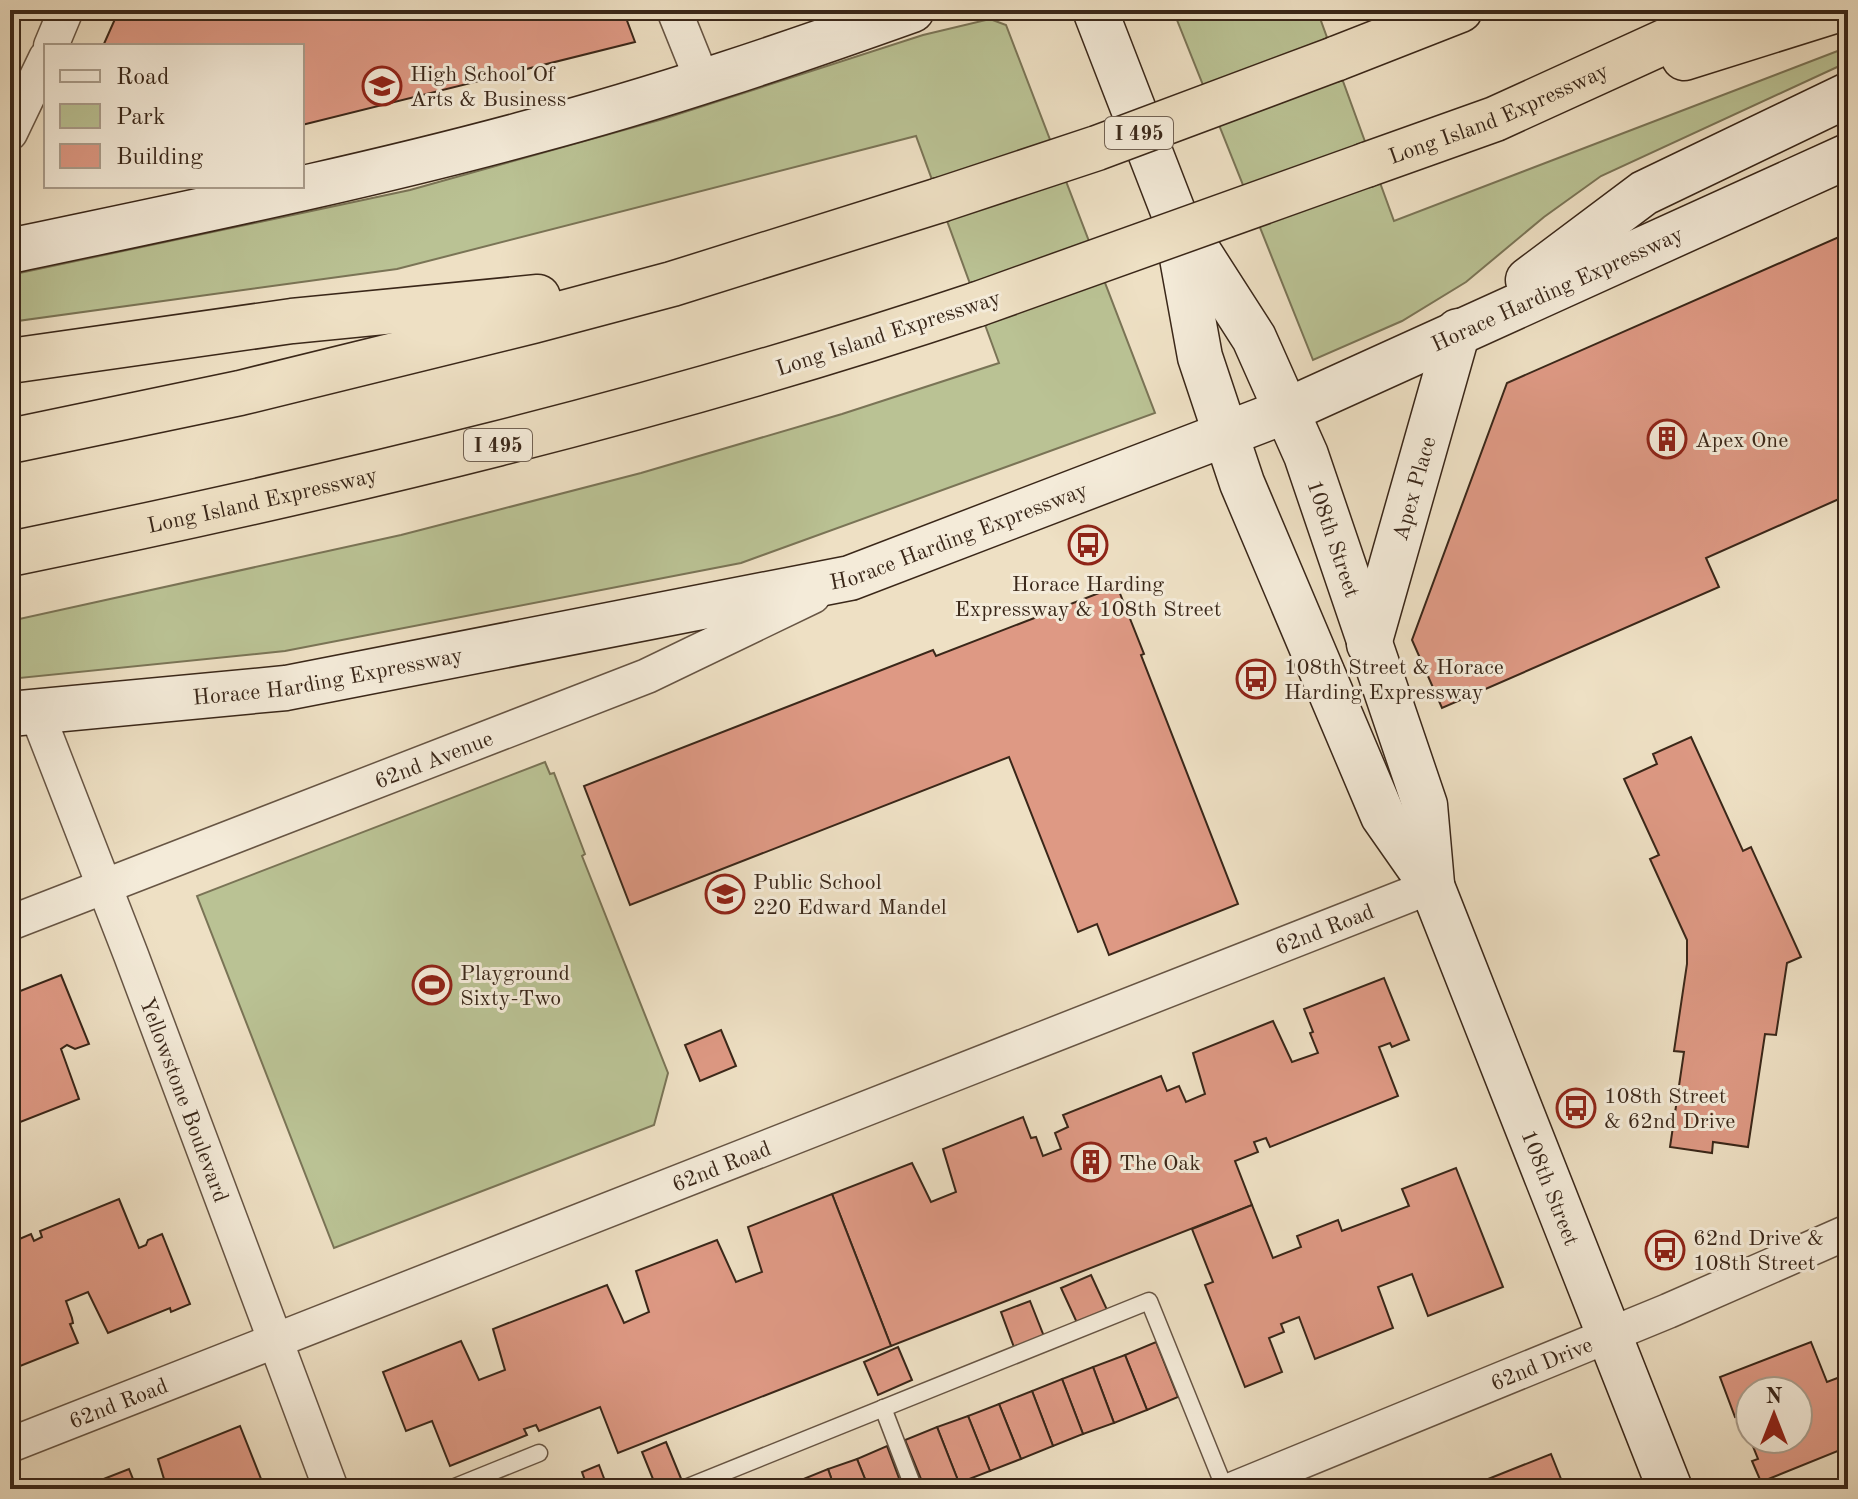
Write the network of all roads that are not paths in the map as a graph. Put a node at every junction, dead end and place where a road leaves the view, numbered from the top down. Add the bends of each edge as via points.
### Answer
1 (66, 10) edge
2 (674, 10) edge
3 (912, 10) edge
4 (1095, 10) edge
5 (1460, 10) edge
6 (1734, 10) edge
7 (1837, 10) edge
8 (52, 44) edge
9 (44, 63) edge
10 (703, 82) junction
11 (1848, 95) edge
12 (1495, 119) junction
13 (21, 120) edge
14 (1848, 156) edge
15 (304, 187) edge
16 (192, 188) edge
17 (298, 188) edge
18 (227, 205) junction
19 (1174, 214) junction
20 (10, 251) edge
21 (672, 284) junction
22 (1458, 331) junction
23 (10, 361) edge
24 (1286, 411) junction
25 (1226, 435) junction
26 (10, 441) edge
27 (10, 554) edge
28 (850, 578) junction
29 (1369, 644) junction
30 (23, 713) edge
31 (104, 886) junction
32 (1432, 886) junction
33 (10, 923) edge
34 (1848, 1232) edge
35 (1610, 1335) junction
36 (276, 1341) junction
37 (883, 1408) junction
38 (10, 1445) edge
39 (539, 1453) dead end
40 (331, 1489) edge
41 (450, 1489) edge
42 (683, 1489) edge
43 (914, 1489) edge
44 (1225, 1489) edge
45 (1234, 1489) edge
46 (1670, 1489) edge

1 - 8 street
2 - 10 street
3 - 10 main road
4 - 19 main road, 108th Street
5 - 21 highway, I 495, bridge via 1124,139
6 - 12 highway, Long Island Expressway / I 495
7 - 12 highway
9 - 13 street
10 - 15 main road via 532,132
11 - 22 main road via 1644,193
12 - 27 highway, Long Island Expressway / I 495, bridge via 849,347 567,427 282,497
14 - 22 main road, Horace Harding Expressway
16 - 18 street
17 - 18 main road
18 - 20 main road
19 - 24 main road, 108th Street via 1254,338
19 - 25 main road, 108th Street via 1200,357
21 - 23 highway via 292,321
21 - 26 highway, I 495 via 269,386
22 - 24 main road, Horace Harding Expressway
22 - 29 main road, Apex Place
24 - 25 main road, Horace Harding Expressway
24 - 29 main road, 108th Street via 1306,455
25 - 28 main road, Horace Harding Expressway
25 - 32 main road, 108th Street via 1383,816
28 - 30 main road, Horace Harding Expressway via 286,688
28 - 31 street, 62nd Avenue via 647,676
29 - 32 main road, 108th Street via 1425,805
30 - 31 street, Yellowstone Boulevard
31 - 33 street, 62nd Avenue
31 - 36 street, Yellowstone Boulevard
32 - 35 main road, 108th Street
32 - 36 street, 62nd Road
34 - 35 street, 62nd Drive
35 - 45 street, 62nd Drive
35 - 46 main road, 108th Street
36 - 38 street, 62nd Road
36 - 40 street, Yellowstone Boulevard
37 - 42 lane
37 - 43 lane
37 - 44 lane via 1149,1301
39 - 41 lane

